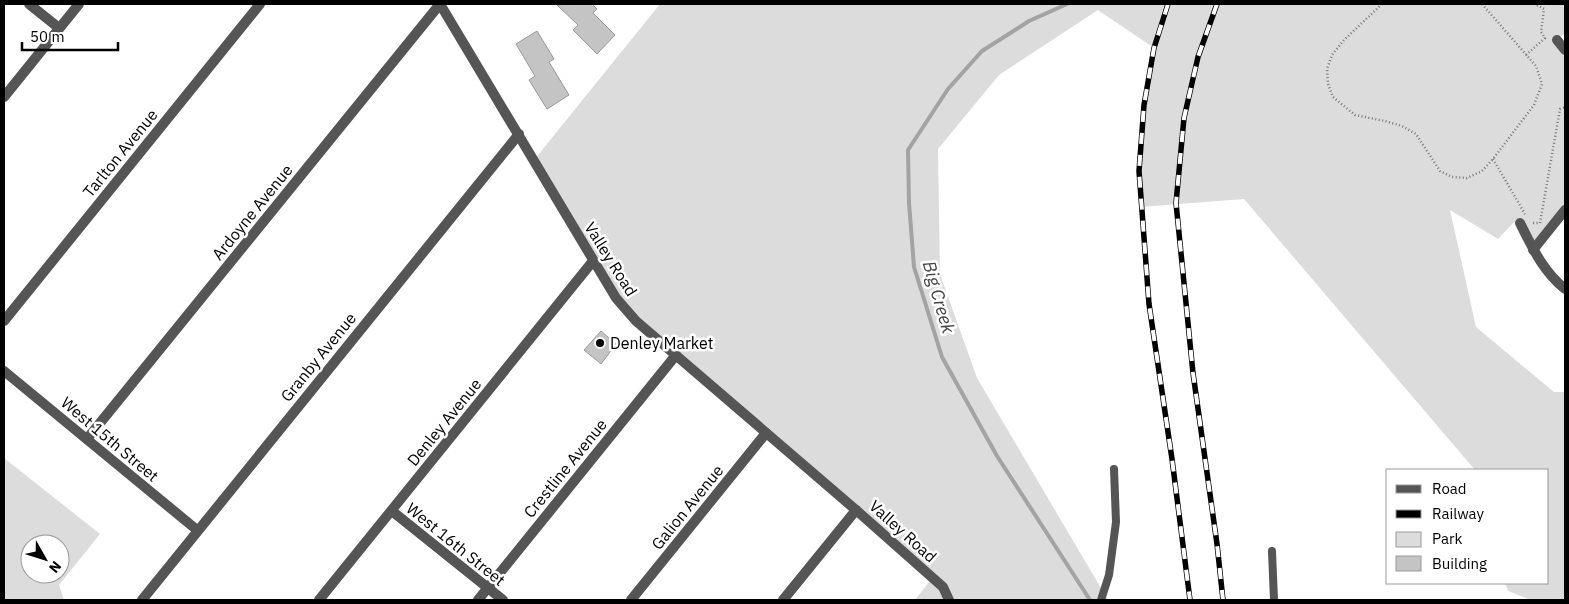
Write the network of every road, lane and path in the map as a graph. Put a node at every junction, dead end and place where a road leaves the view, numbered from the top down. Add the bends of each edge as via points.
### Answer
1 (29, 4) edge
2 (79, 4) edge
3 (260, 4) edge
4 (440, 4) edge
5 (1382, 4) edge
6 (1482, 4) edge
7 (1535, 4) edge
8 (59, 28) junction
9 (1557, 40) dead end
10 (1565, 50) edge
11 (1526, 55) junction
12 (4, 97) edge
13 (1565, 107) edge
14 (518, 134) junction
15 (1493, 159) junction
16 (1565, 210) edge
17 (1523, 220) joint
18 (1531, 224) dead end
19 (1533, 250) junction
20 (592, 261) junction
21 (1565, 289) edge
22 (4, 321) edge
23 (676, 355) junction
24 (4, 371) edge
25 (766, 432) junction
26 (87, 439) junction
27 (1114, 469) dead end
28 (856, 510) junction
29 (392, 511) junction
30 (197, 530) junction
31 (1272, 551) dead end
32 (488, 588) junction
33 (142, 600) edge
34 (319, 600) edge
35 (478, 600) edge
36 (503, 600) edge
37 (630, 600) edge
38 (783, 600) edge
39 (949, 600) edge
40 (1101, 600) edge
41 (1274, 600) edge

1 - 8 street
2 - 8 street
3 - 22 street, Tarlton Avenue
4 - 14 street, Valley Road
4 - 26 street, Ardoyne Avenue
5 - 15 path via 1332,55 1327,69 1328,84 1334,97 1355,116 1393,123 1416,134 1440,171 1452,177 1467,178 1482,171
6 - 11 path
7 - 11 path via 1544,9 1542,32 1545,38
8 - 12 street
9 - 10 street
11 - 15 path via 1536,66 1542,84 1537,99
13 - 18 path via 1560,110 1540,223
14 - 20 street, Valley Road
14 - 30 street, Granby Avenue
15 - 17 path
16 - 19 street
17 - 19 street
19 - 21 street via 1551,278
20 - 23 street, Valley Road via 633,318
20 - 29 street, Denley Avenue
23 - 25 street, Valley Road
23 - 32 street, Crestline Avenue
24 - 26 street, West 15th Street
25 - 28 street, Valley Road
25 - 37 street, Galion Avenue
26 - 30 street, West 15th Street
27 - 40 lane via 1116,522 1109,575
28 - 38 street
28 - 39 street, Valley Road via 943,587
29 - 32 street, West 16th Street
29 - 34 street, Denley Avenue
30 - 33 street, Granby Avenue
31 - 41 lane
32 - 35 street, Crestline Avenue
32 - 36 street, West 16th Street

